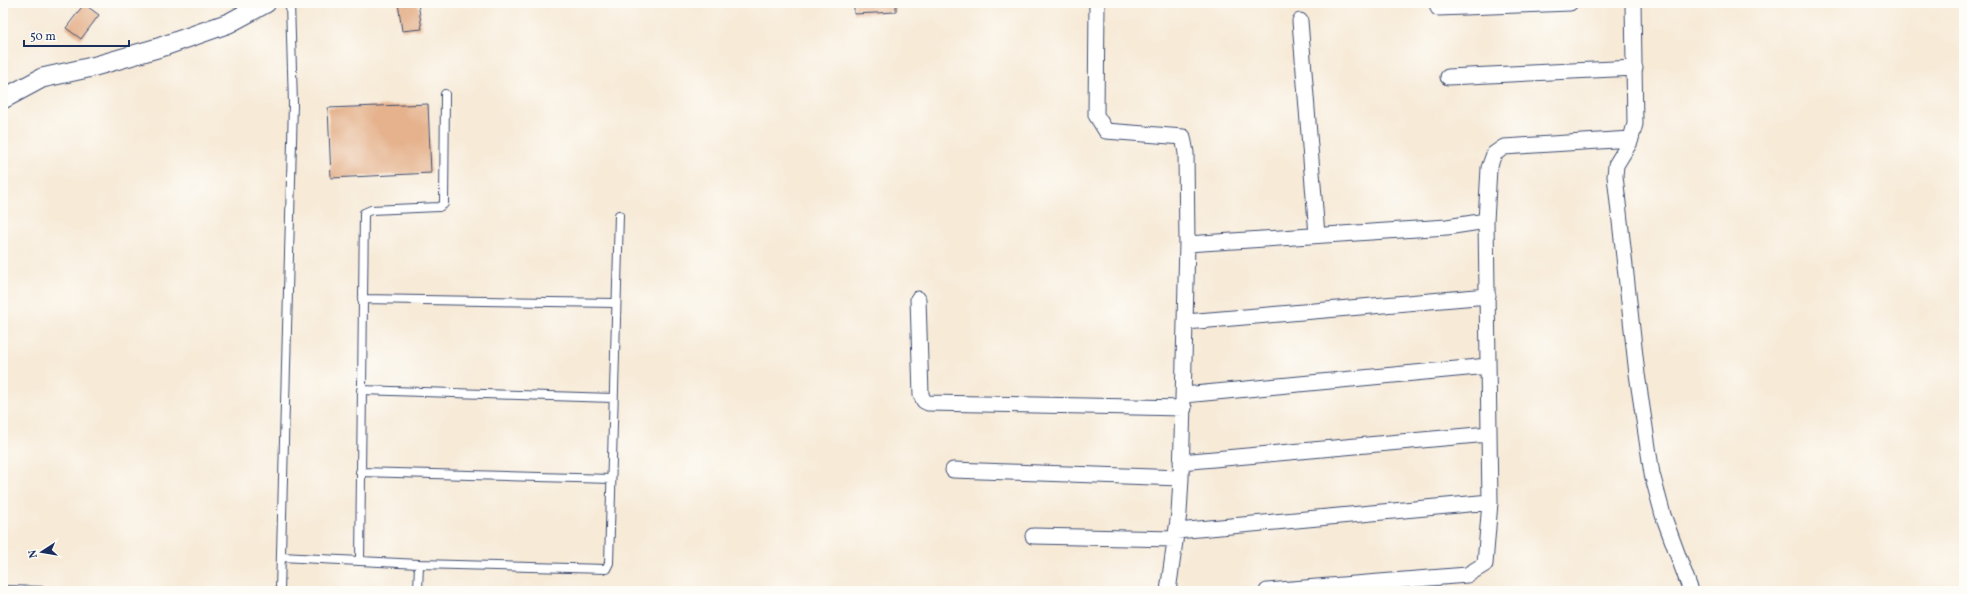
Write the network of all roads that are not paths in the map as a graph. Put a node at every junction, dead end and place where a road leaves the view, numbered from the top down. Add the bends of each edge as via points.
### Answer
1 (266, 3) edge
2 (290, 3) edge
3 (1097, 3) edge
4 (1570, 3) edge
5 (1633, 3) edge
6 (1438, 8) dead end
7 (1300, 21) dead end
8 (1635, 68) junction
9 (1448, 77) dead end
10 (445, 94) dead end
11 (3, 99) edge
12 (1631, 139) junction
13 (619, 215) dead end
14 (1486, 221) junction
15 (1317, 235) junction
16 (1187, 244) junction
17 (1488, 296) junction
18 (362, 299) junction
19 (918, 299) dead end
20 (615, 303) junction
21 (1186, 322) junction
22 (1488, 366) junction
23 (361, 390) junction
24 (613, 398) junction
25 (1184, 401) junction
26 (1488, 434) junction
27 (1182, 462) junction
28 (953, 470) dead end
29 (360, 472) junction
30 (1181, 478) junction
31 (610, 479) junction
32 (1490, 502) junction
33 (1176, 535) junction
34 (1033, 536) dead end
35 (281, 557) junction
36 (360, 561) junction
37 (419, 564) junction
38 (3, 590) edge
39 (46, 591) edge
40 (280, 591) edge
41 (418, 591) edge
42 (1168, 591) edge
43 (1267, 591) edge
44 (1691, 591) edge

1 - 11 street via 229,23 161,47 42,78
2 - 35 lane via 293,104
3 - 16 street via 1096,115 1106,131 1183,137 1186,153
4 - 6 street
5 - 8 street
7 - 15 street
8 - 9 street
8 - 12 street via 1635,124
10 - 18 lane via 444,204 439,207 370,210 364,213
12 - 14 street via 1504,147 1494,154 1489,168
12 - 44 street via 1616,165 1615,176 1644,421 1652,474 1663,515
13 - 20 lane
14 - 15 street via 1447,227
14 - 17 street
15 - 16 street
16 - 21 street
17 - 21 street
17 - 22 street
18 - 20 lane
18 - 23 lane
19 - 25 street via 921,395 928,403
20 - 24 lane
21 - 25 street
22 - 25 street
22 - 26 street
23 - 24 lane
23 - 29 lane
24 - 31 lane
25 - 27 street
26 - 27 street
26 - 32 street
27 - 30 street
28 - 30 street
29 - 31 lane
29 - 36 lane
30 - 33 street
31 - 37 lane via 606,569
32 - 33 street
32 - 43 street via 1485,564 1467,575
33 - 34 street
33 - 42 street
35 - 36 lane
35 - 40 lane
36 - 37 lane
37 - 41 lane
38 - 39 lane

